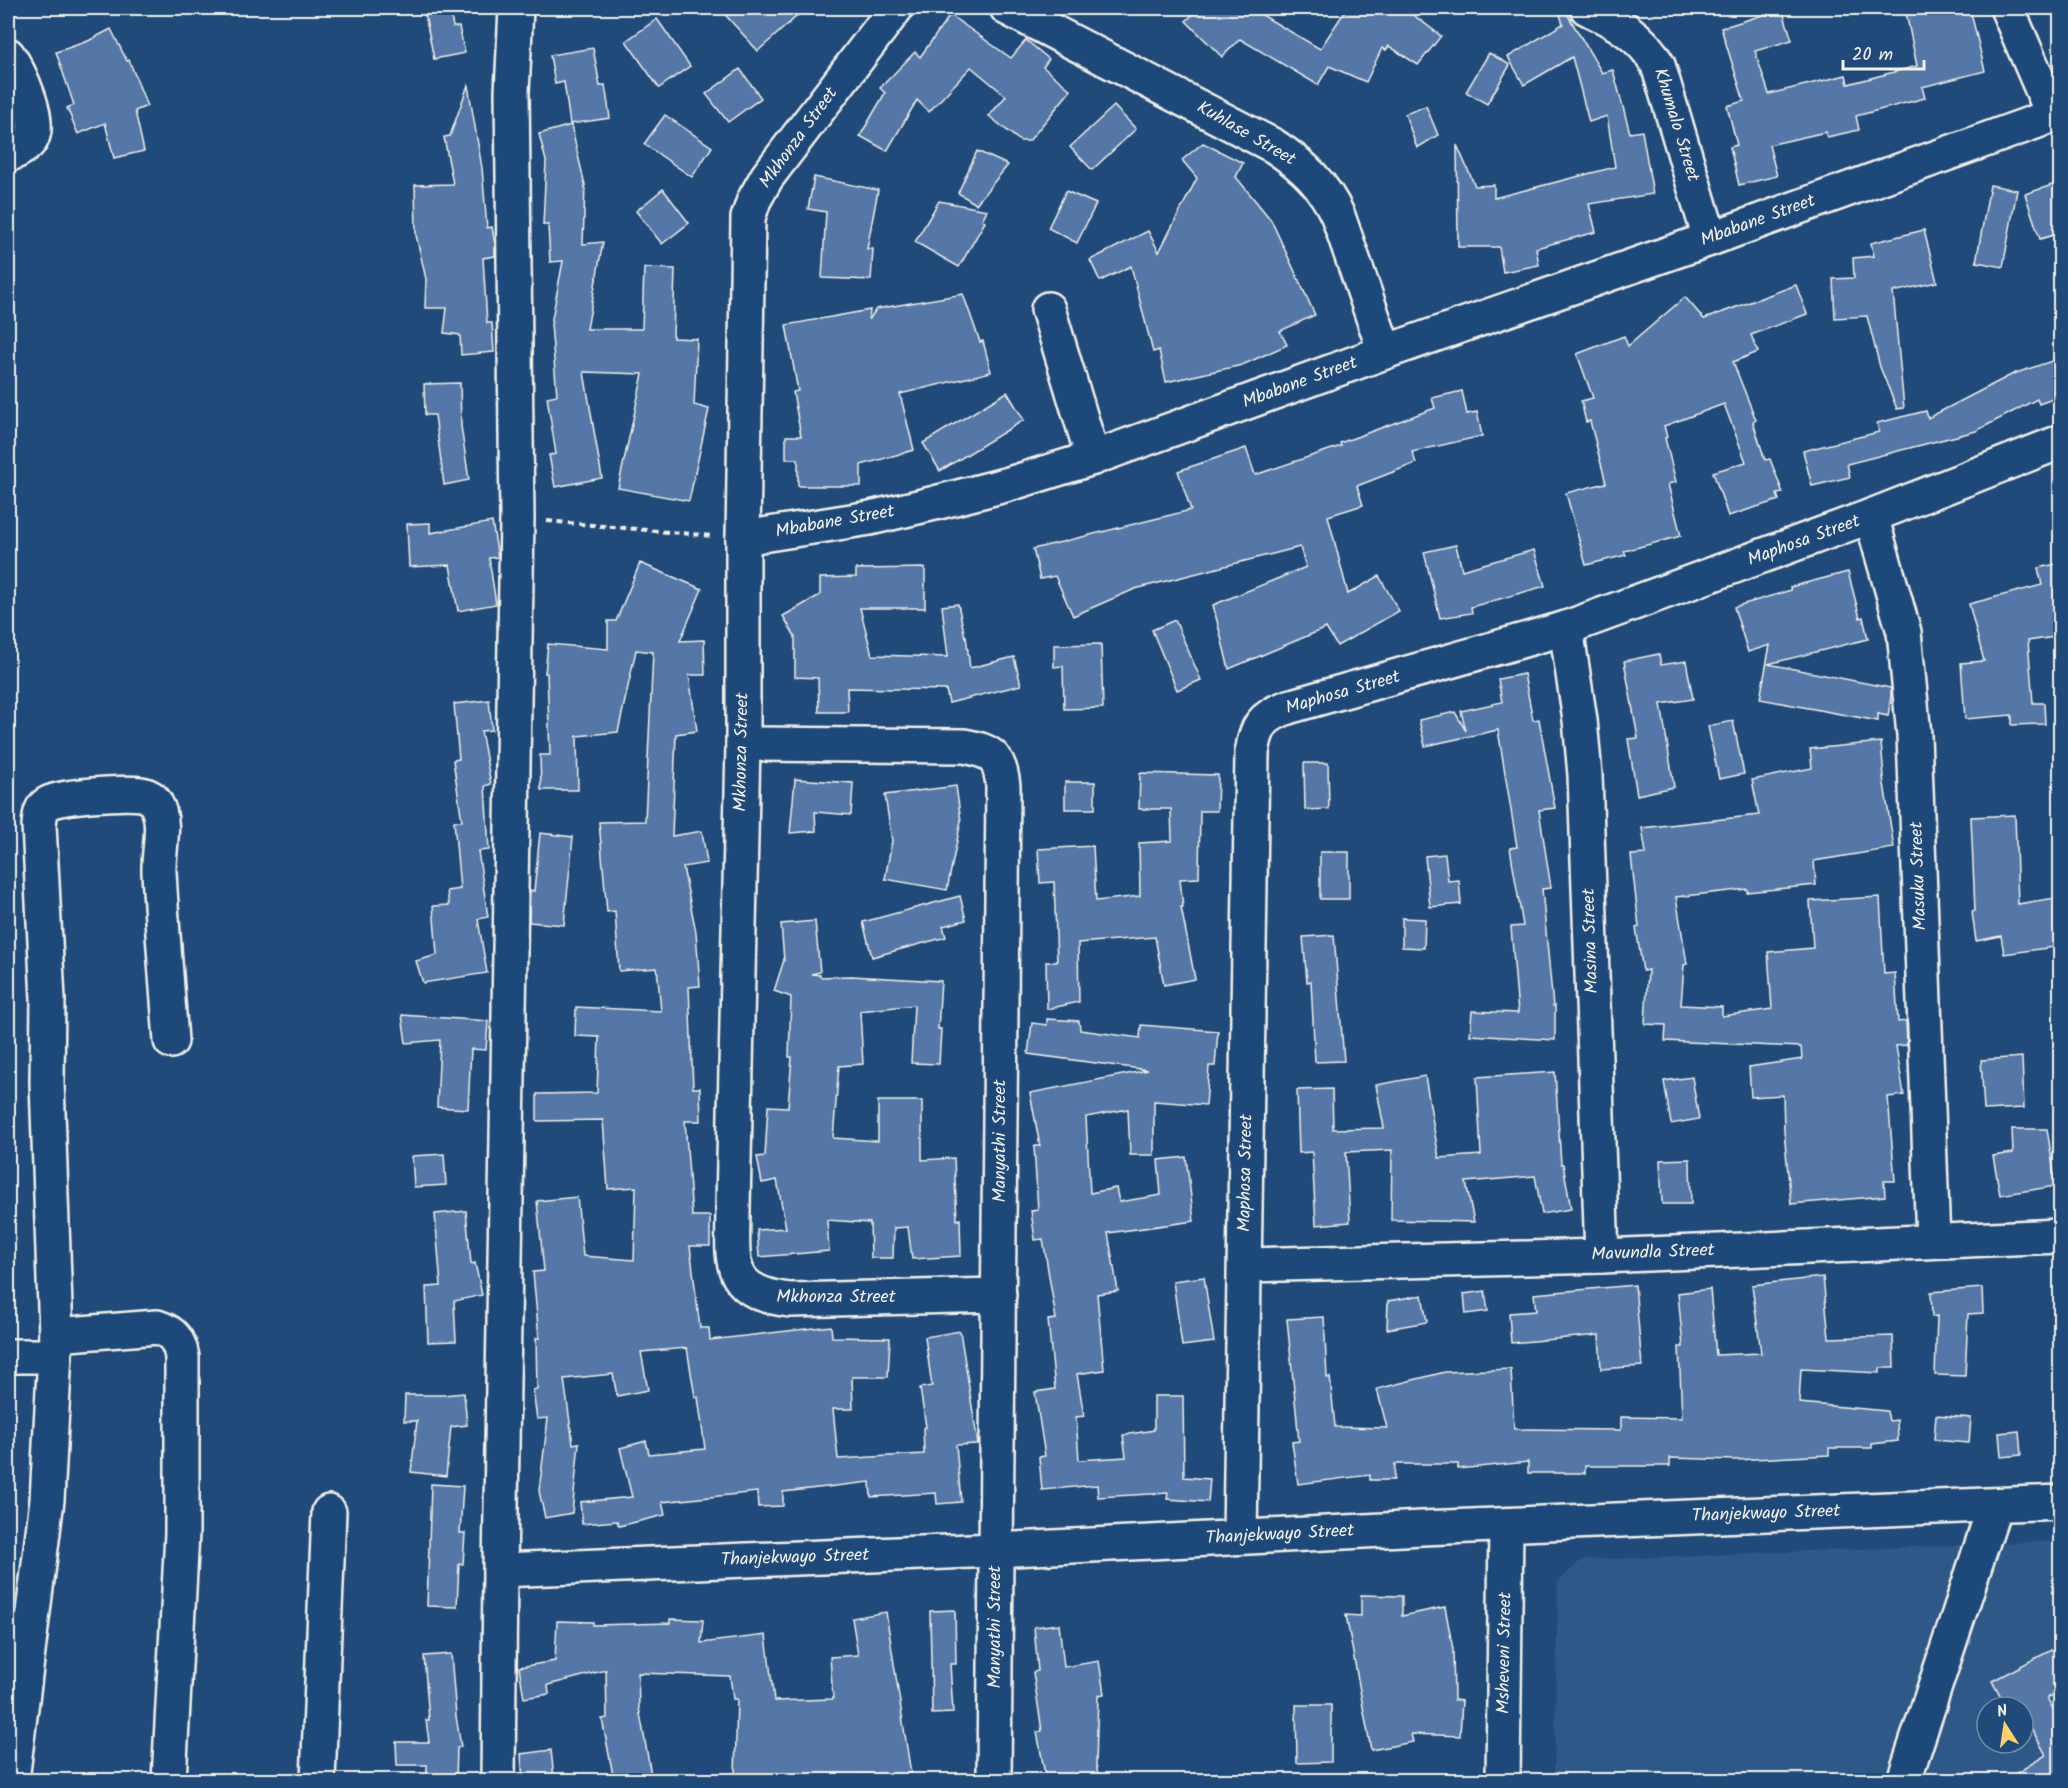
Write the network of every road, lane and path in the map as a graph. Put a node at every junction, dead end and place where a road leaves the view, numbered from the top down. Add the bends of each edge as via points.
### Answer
1 (516, 8) edge
2 (896, 8) edge
3 (1007, 8) edge
4 (1587, 8) edge
5 (2007, 8) edge
6 (8, 55) edge
7 (2057, 114) edge
8 (8, 155) edge
9 (1710, 239) junction
10 (1048, 309) dead end
11 (1384, 352) junction
12 (2061, 442) edge
13 (1093, 458) junction
14 (1871, 516) junction
15 (517, 518) junction
16 (743, 538) junction
17 (1566, 628) junction
18 (743, 744) junction
19 (171, 1041) dead end
20 (2061, 1236) edge
21 (1933, 1241) junction
22 (1602, 1256) junction
23 (1245, 1265) junction
24 (999, 1295) junction
25 (56, 1345) junction
26 (8, 1356) edge
27 (2061, 1502) edge
28 (1995, 1505) junction
29 (329, 1512) dead end
30 (1506, 1525) junction
31 (1240, 1537) junction
32 (995, 1550) junction
33 (500, 1570) junction
34 (12, 1780) edge
35 (169, 1780) edge
36 (318, 1780) edge
37 (498, 1780) edge
38 (994, 1780) edge
39 (1503, 1780) edge
40 (1904, 1780) edge

1 - 15 street via 512,92
2 - 16 street, Mkhonza Street via 767,177 751,208 747,234
3 - 11 street, Kuhlase Street via 1298,162 1330,198
4 - 9 street, Khumalo Street via 1639,38 1659,65
5 - 7 street
6 - 8 street via 20,75 33,114 34,132 25,146
7 - 9 street, Mbabane Street
9 - 11 street, Mbabane Street
10 - 13 street
11 - 13 street, Mbabane Street
12 - 14 street, Maphosa Street
13 - 16 street, Mbabane Street via 1009,484 870,518
14 - 17 street, Maphosa Street
14 - 21 street, Masuku Street via 1904,633 1914,735
15 - 16 path
15 - 33 street
16 - 18 street, Mkhonza Street
17 - 22 street, Masina Street via 1585,775
17 - 23 street, Maphosa Street via 1288,707 1268,717 1255,732
18 - 24 street, Manyathi Street via 964,746 983,749 994,758 1001,772
18 - 24 street, Mkhonza Street via 733,1237 734,1262 741,1281 754,1292 790,1300
19 - 25 street via 159,872 161,831 156,803 142,794 125,794 48,803 42,809 39,825 48,999
20 - 21 street, Mavundla Street
21 - 22 street, Mavundla Street
22 - 23 street, Mavundla Street
23 - 31 street, Maphosa Street
24 - 32 street, Manyathi Street
25 - 26 street
25 - 34 street via 47,1500
25 - 35 street via 157,1327 170,1331 180,1347 182,1533
27 - 28 street, Thanjekwayo Street
28 - 30 street, Thanjekwayo Street
28 - 40 street
29 - 36 street
30 - 31 street, Thanjekwayo Street
30 - 39 street, Msheveni Street
31 - 32 street, Thanjekwayo Street
32 - 33 street, Thanjekwayo Street
32 - 38 street, Manyathi Street
33 - 37 street

